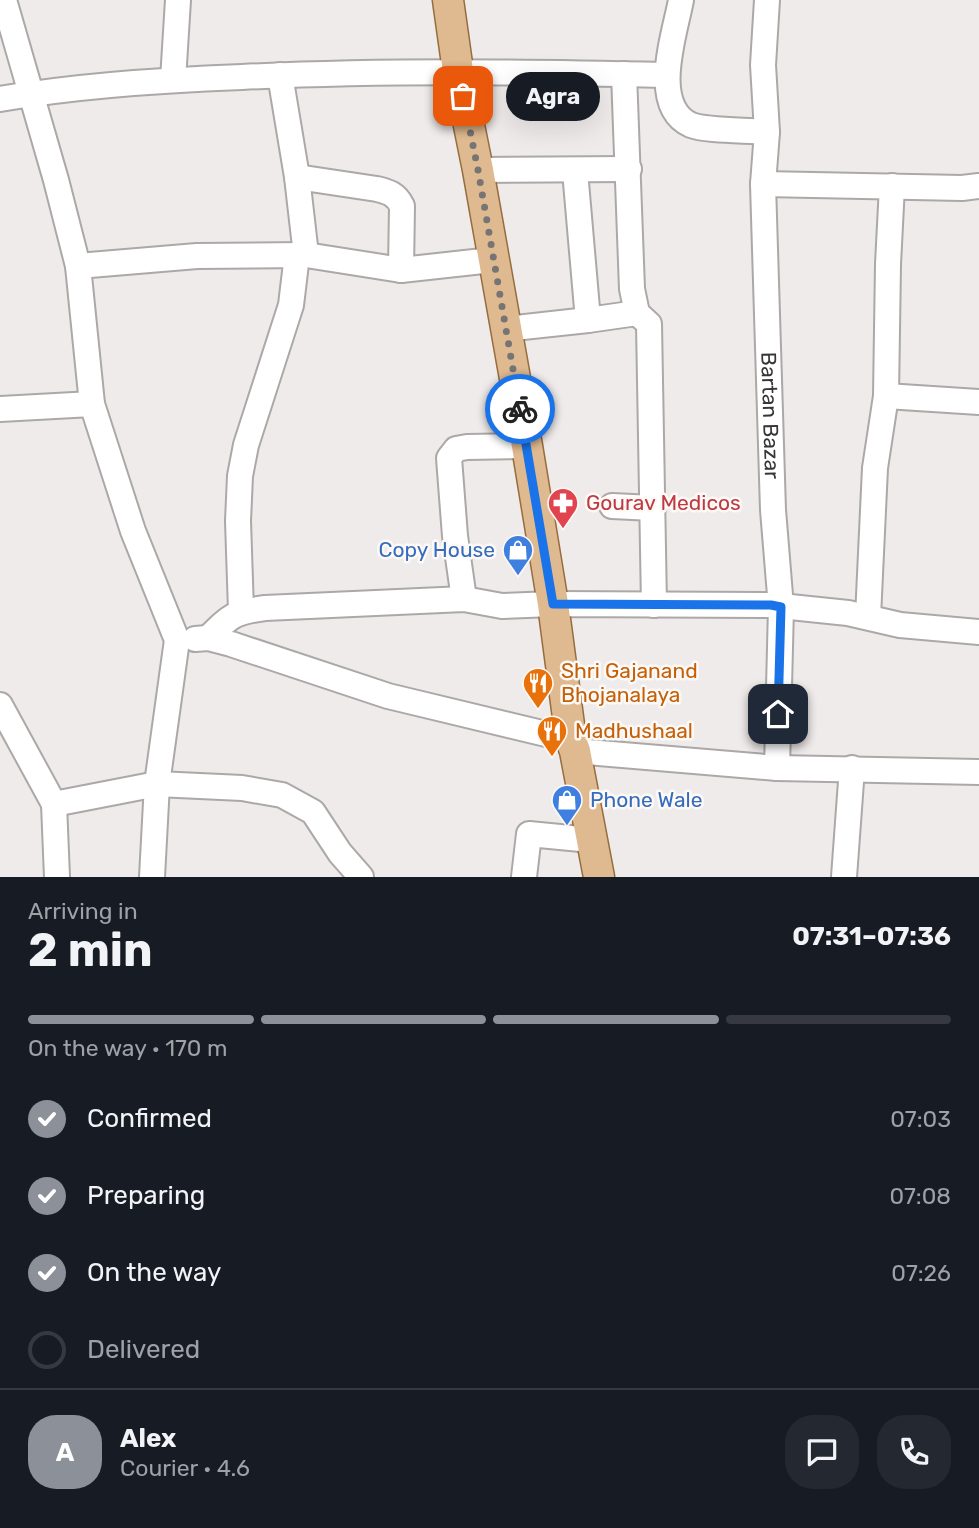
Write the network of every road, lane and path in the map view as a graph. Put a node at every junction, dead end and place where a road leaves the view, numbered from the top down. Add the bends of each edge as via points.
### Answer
1 (4, 0) edge
2 (178, 0) edge
3 (448, 0) edge
4 (681, 0) edge
5 (767, 0) edge
6 (458, 71) junction
7 (624, 74) junction
8 (280, 75) junction
9 (666, 75) junction
10 (173, 80) junction
11 (32, 93) junction
12 (0, 99) edge
13 (766, 132) junction
14 (629, 169) junction
15 (478, 170) junction
16 (575, 171) junction
17 (297, 177) junction
18 (763, 184) junction
19 (892, 186) junction
20 (979, 186) edge
21 (301, 255) junction
22 (492, 260) junction
23 (78, 266) junction
24 (401, 270) junction
25 (637, 313) junction
26 (588, 320) junction
27 (506, 329) junction
28 (886, 396) junction
29 (979, 402) edge
30 (92, 404) junction
31 (0, 409) edge
32 (527, 446) junction
33 (612, 506) dead end
34 (653, 509) junction
35 (464, 599) junction
36 (553, 604) junction
37 (654, 605) junction
38 (781, 607) junction
39 (241, 611) junction
40 (869, 617) junction
41 (979, 632) edge
42 (208, 638) junction
43 (177, 640) junction
44 (0, 705) edge
45 (573, 746) junction
46 (777, 768) junction
47 (852, 768) junction
48 (979, 772) edge
49 (157, 783) junction
50 (54, 804) junction
51 (591, 840) junction
52 (57, 877) edge
53 (152, 877) edge
54 (361, 877) edge
55 (524, 877) edge
56 (599, 877) edge
57 (844, 877) edge

1 - 11 street
2 - 10 street
3 - 6 main road
4 - 9 street
5 - 13 street, Bartan Bazar via 763,65
6 - 7 street
6 - 8 street
6 - 15 main road
7 - 9 street
7 - 14 street
8 - 10 street
8 - 17 street
9 - 13 street via 675,112 693,126
10 - 11 street
11 - 12 street
11 - 23 street
13 - 18 street, Bartan Bazar
14 - 16 street
14 - 25 street via 632,289
15 - 16 street
15 - 22 main road
16 - 26 street
17 - 21 street
17 - 24 street via 377,189 397,197 402,206
18 - 19 street
18 - 38 street, Bartan Bazar
19 - 20 street
19 - 28 street
21 - 23 street via 197,256
21 - 24 street
21 - 39 street via 291,305 240,476
22 - 24 street
22 - 27 main road
23 - 30 street
25 - 26 street
25 - 34 street via 649,324
26 - 27 street
27 - 32 main road
28 - 29 street
28 - 40 street via 875,468
30 - 31 street
30 - 43 street via 133,531
32 - 35 street via 467,447 456,449 449,458
32 - 36 main road
33 - 34 street
34 - 37 street
35 - 36 street via 502,606
35 - 39 street
36 - 37 street
36 - 45 main road
37 - 38 street
38 - 40 street
38 - 46 street, Bartan Bazar
39 - 42 street
40 - 41 street via 900,625
42 - 43 street
42 - 45 street via 388,696
43 - 49 street
44 - 50 street
45 - 46 street
45 - 51 main road
46 - 47 street
47 - 48 street
47 - 57 street
49 - 50 street
49 - 53 street
49 - 54 street via 282,795 313,812
50 - 52 street
51 - 55 street via 529,834
51 - 56 main road

